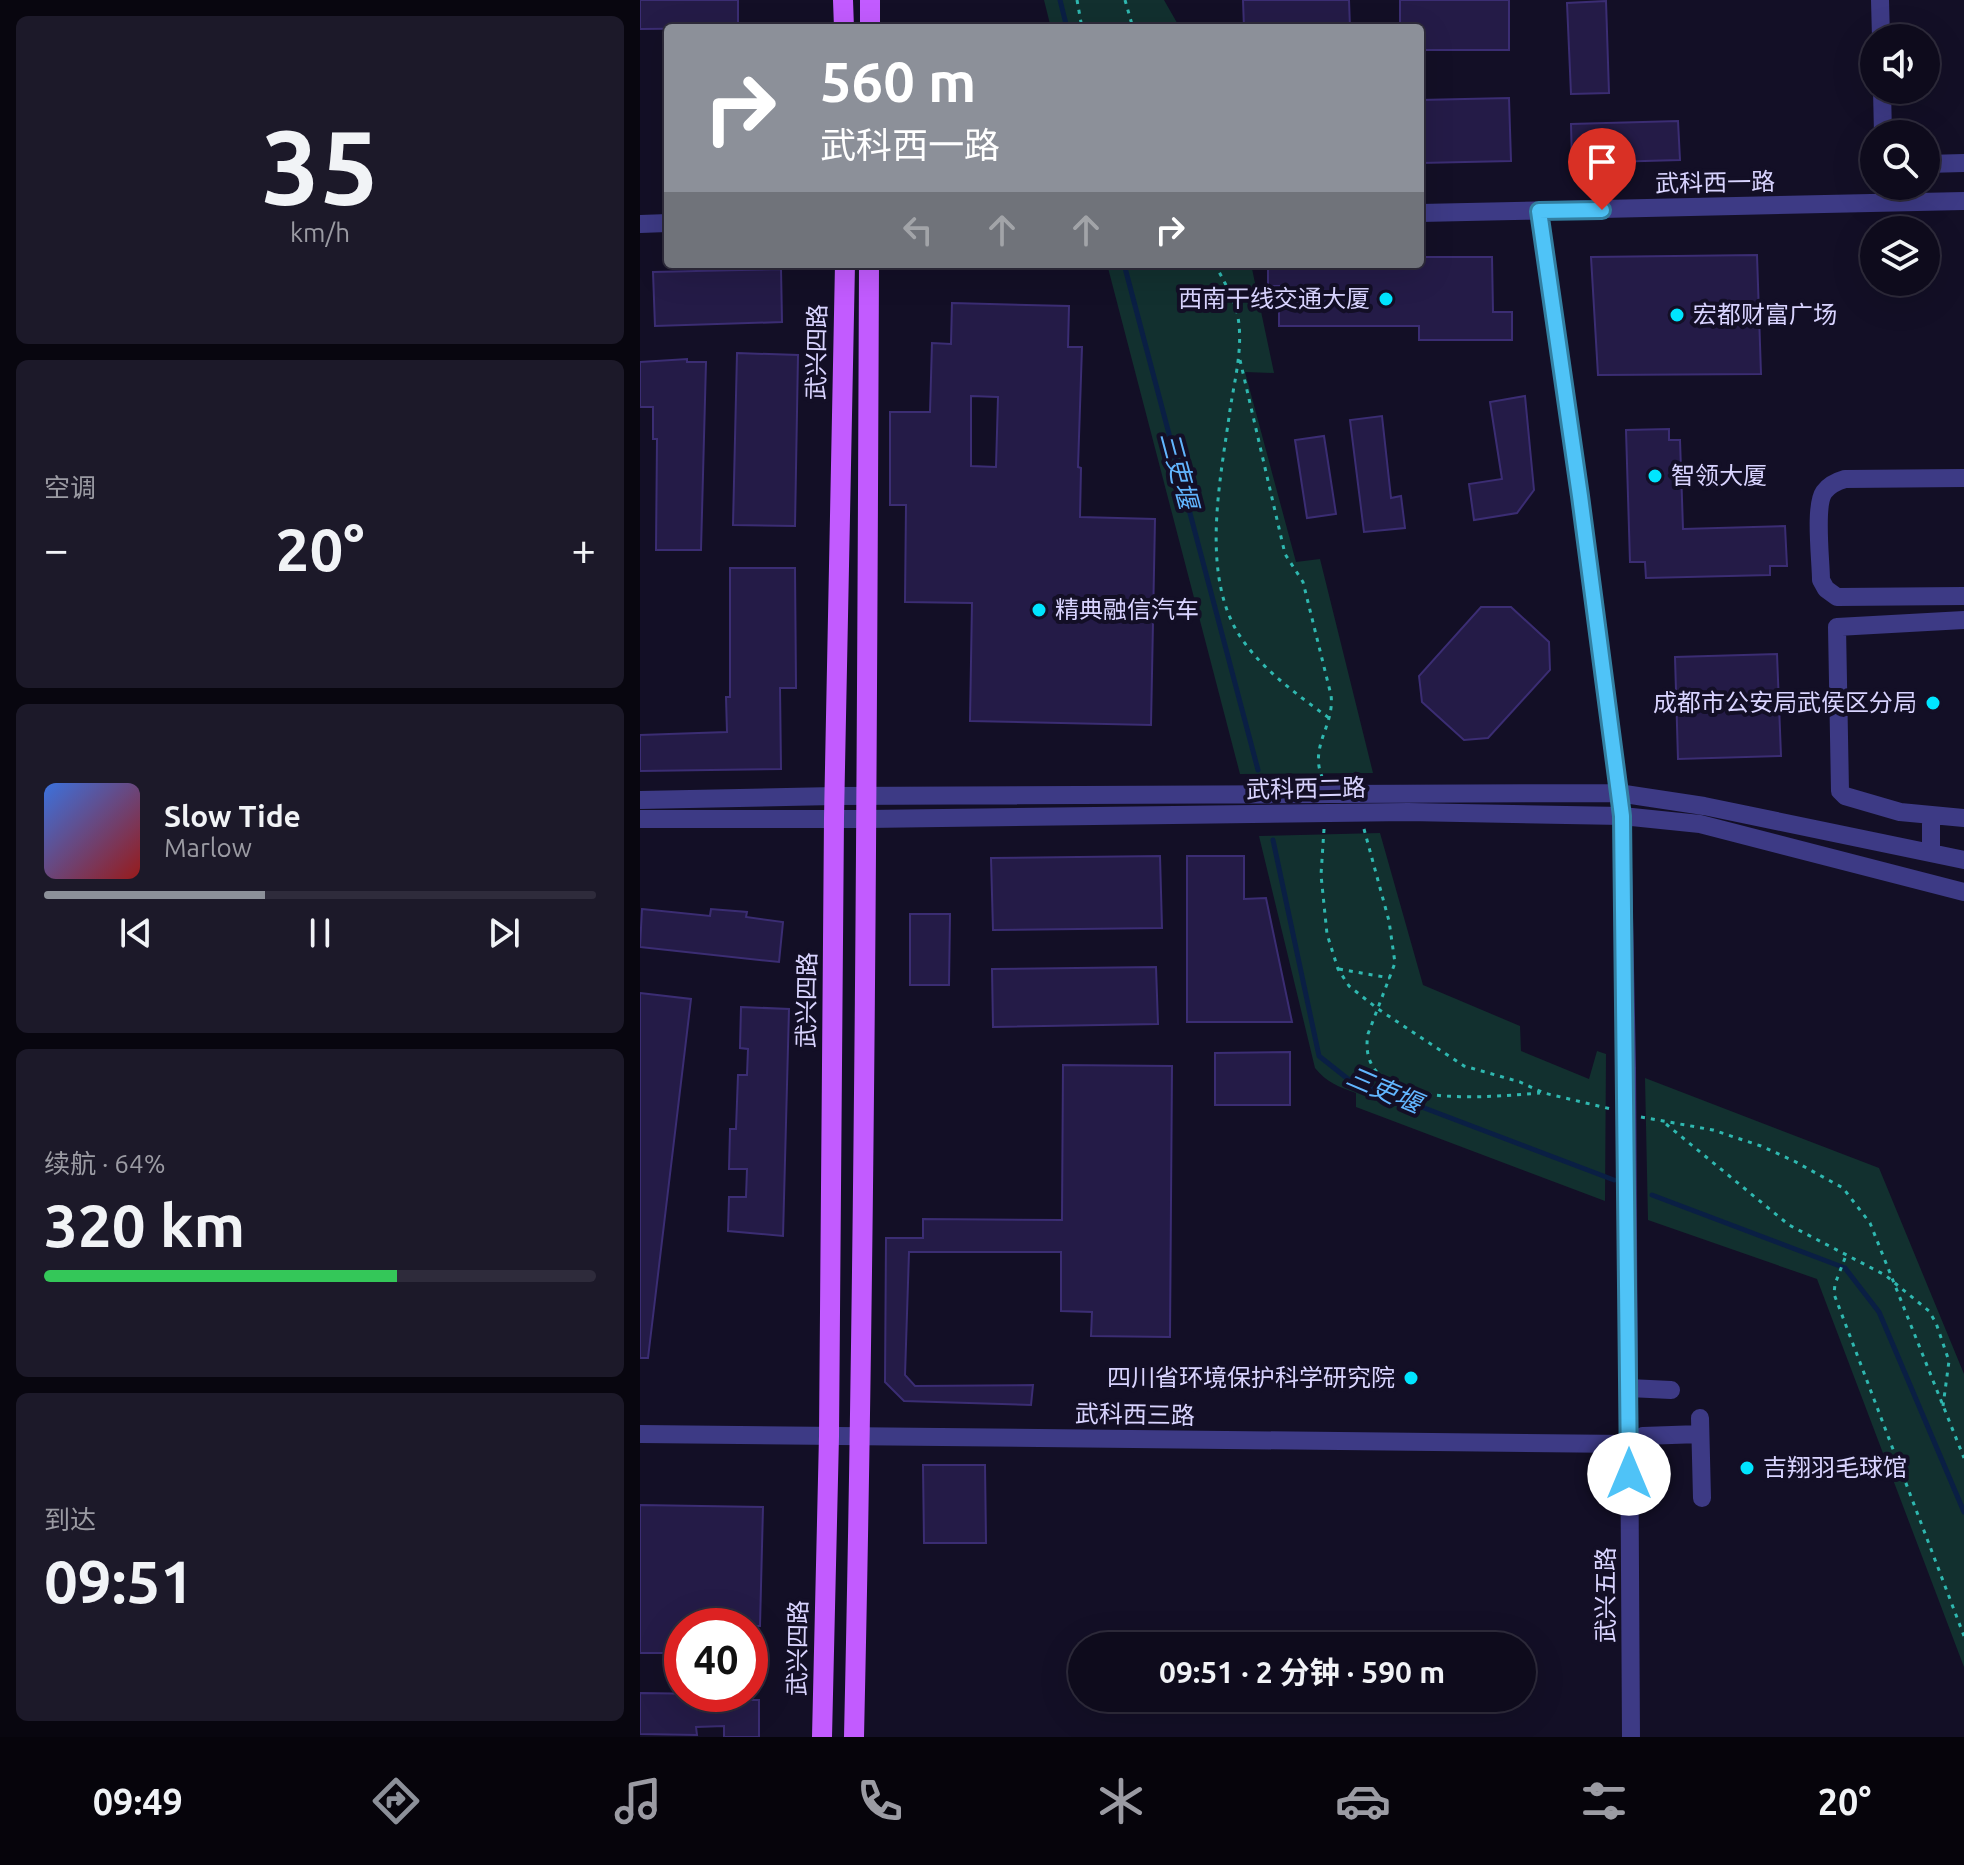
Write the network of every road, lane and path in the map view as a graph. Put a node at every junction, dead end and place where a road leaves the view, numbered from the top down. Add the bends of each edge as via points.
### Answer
1 (843, 0) edge
2 (870, 0) edge
3 (1077, 0) edge
4 (1125, 0) edge
5 (1880, 0) edge
6 (844, 24) edge
7 (870, 24) edge
8 (1081, 24) edge
9 (1132, 24) edge
10 (1881, 24) edge
11 (1964, 163) edge
12 (1940, 164) edge
13 (1860, 195) edge
14 (1940, 199) edge
15 (1964, 201) edge
16 (1539, 211) junction
17 (1424, 213) edge
18 (664, 223) edge
19 (640, 224) edge
20 (845, 268) edge
21 (869, 268) edge
22 (1217, 268) edge
23 (1240, 359) junction
24 (1964, 478) edge
25 (1964, 596) edge
26 (1964, 620) edge
27 (1329, 718) junction
28 (1618, 793) junction
29 (1334, 795) junction
30 (835, 796) junction
31 (867, 797) junction
32 (640, 800) edge
33 (1359, 813) junction
34 (1906, 813) junction
35 (1931, 815) junction
36 (1622, 816) junction
37 (834, 818) junction
38 (1964, 818) edge
39 (640, 819) edge
40 (867, 819) junction
41 (1907, 848) junction
42 (1931, 853) junction
43 (1964, 860) edge
44 (1964, 892) edge
45 (1338, 969) dead end
46 (1390, 978) junction
47 (1544, 1093) dead end
48 (1666, 1123) dead end
49 (1845, 1258) junction
50 (1629, 1388) junction
51 (1671, 1390) dead end
52 (1943, 1406) dead end
53 (640, 1434) edge
54 (829, 1436) junction
55 (860, 1436) junction
56 (1629, 1444) junction
57 (1702, 1498) dead end
58 (1964, 1636) edge
59 (822, 1737) edge
60 (854, 1737) edge
61 (1631, 1737) edge

1 - 6 main road
2 - 7 main road
3 - 8 path
4 - 9 path
5 - 10 street
11 - 12 street
13 - 16 street, 武科西一路
14 - 15 street, 武科西一路
16 - 17 street, 武科西一路
16 - 28 street, 武兴五路
18 - 19 street
20 - 30 main road, 武兴四路
21 - 31 main road
22 - 23 path via 1236,309
23 - 27 path via 1285,554 1307,596 1331,695
23 - 27 path via 1216,529 1225,600 1249,647
24 - 25 street via 1845,479 1823,492 1819,506 1821,580 1837,597
26 - 34 street via 1837,627 1840,791
27 - 29 path via 1316,765
28 - 29 street, 武科西二路
28 - 36 street, 武兴五路
28 - 41 street, 武科西二路
29 - 31 street, 武科西二路
30 - 31 street, 武科西二路
30 - 32 street, 武科西二路
30 - 37 main road, 武兴四路
31 - 40 main road
33 - 36 street, 武科西二路
33 - 40 street, 武科西二路
33 - 46 path via 1389,921 1395,963
34 - 35 street
34 - 41 street
35 - 38 street
35 - 42 street
36 - 44 street, 武科西二路 via 1700,824
36 - 50 street, 武兴五路
37 - 39 street, 武科西二路
37 - 40 street, 武科西二路
37 - 54 main road, 武兴四路
40 - 55 main road
41 - 42 street, 武科西二路
42 - 43 street, 武科西二路
45 - 46 path
46 - 47 path via 1366,1045 1370,1061 1385,1080 1433,1095
48 - 49 path via 1789,1225
49 - 52 path via 1885,1275 1929,1311 1949,1361
49 - 58 path via 1834,1294
50 - 51 street
50 - 56 street, 武兴五路
53 - 54 street, 武科西三路
54 - 55 street, 武科西三路
54 - 59 main road, 武兴四路
55 - 56 street, 武科西三路
55 - 60 main road
56 - 57 street, 武科西三路 via 1643,1436 1700,1426
56 - 61 street, 武兴五路

